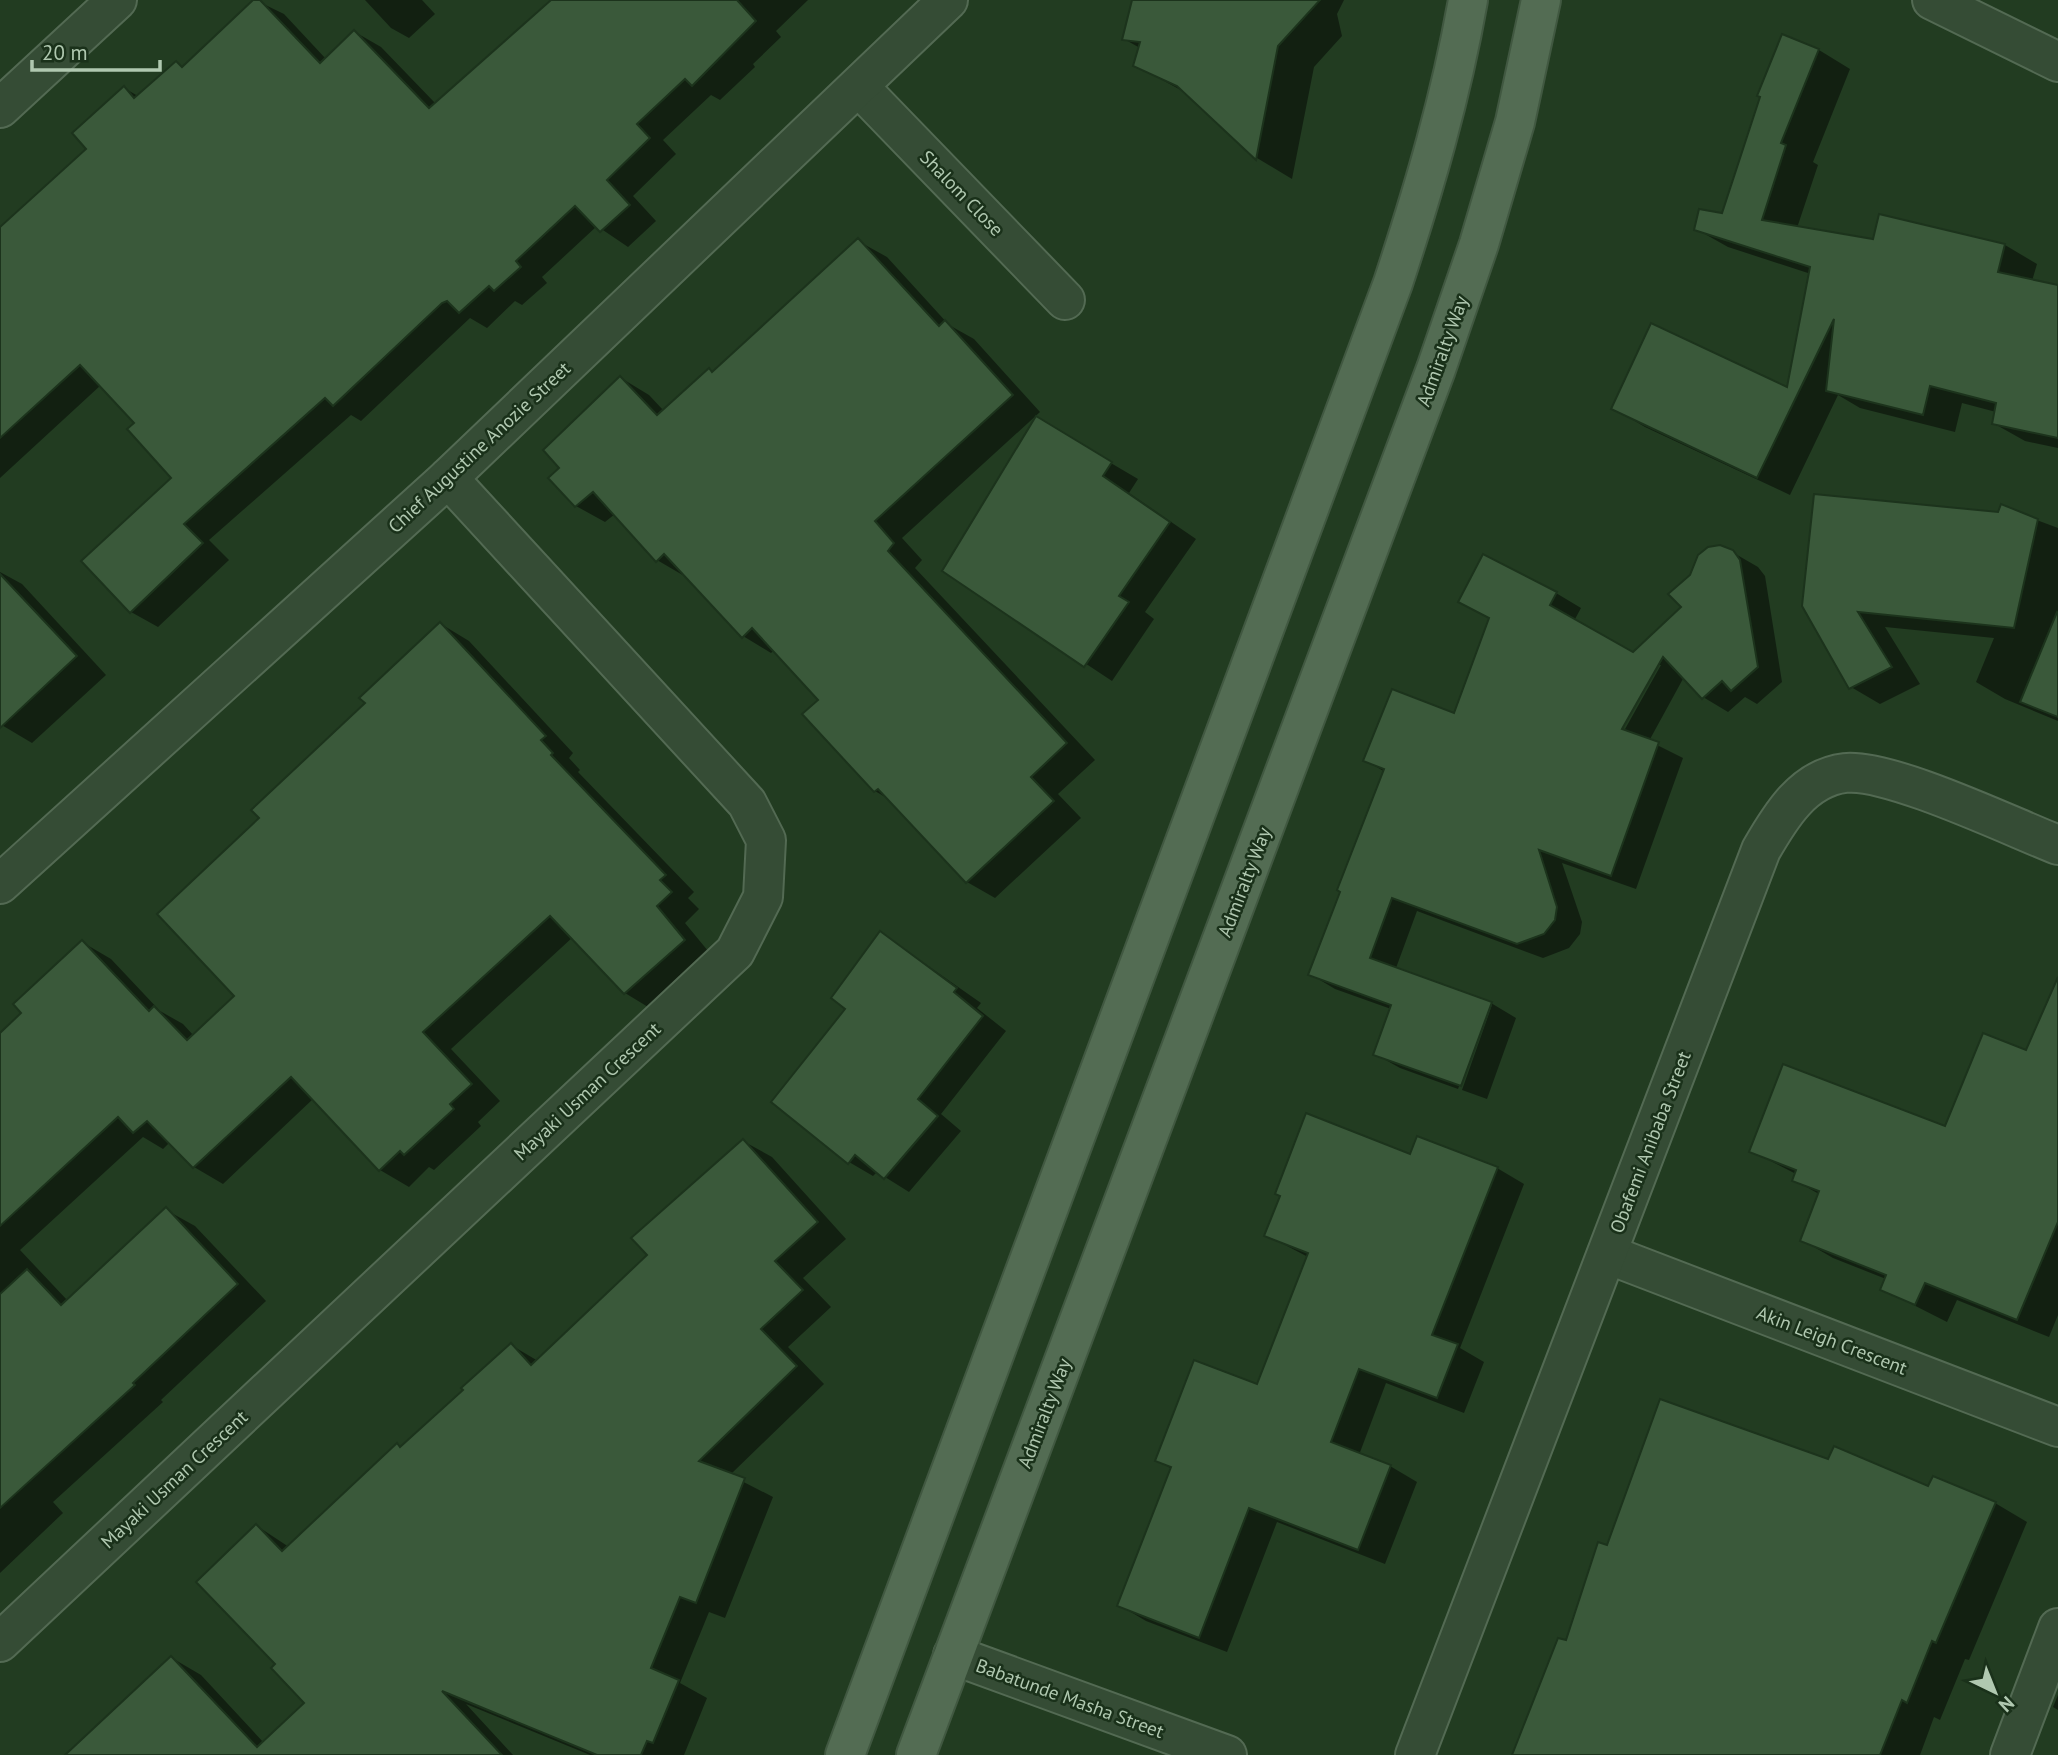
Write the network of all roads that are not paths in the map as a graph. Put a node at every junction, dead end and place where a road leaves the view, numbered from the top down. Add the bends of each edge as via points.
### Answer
1 (117, 0) edge
2 (948, 0) edge
3 (1468, 0) edge
4 (1541, 0) edge
5 (1932, 0) edge
6 (2058, 62) edge
7 (859, 87) junction
8 (0, 108) edge
9 (1065, 300) dead end
10 (448, 478) junction
11 (2058, 845) edge
12 (0, 884) edge
13 (1607, 1254) junction
14 (2058, 1427) edge
15 (2058, 1628) edge
16 (0, 1642) edge
17 (953, 1656) junction
18 (845, 1755) edge
19 (916, 1755) edge
20 (1227, 1755) edge
21 (1415, 1755) edge
22 (2010, 1755) edge

1 - 8 street
2 - 7 street, Chief Augustine Anozie Street
3 - 18 main road via 1434,158 1393,283
4 - 17 main road, Admiralty Way via 1515,122 1436,369
5 - 6 street
7 - 9 street, Shalom Close
7 - 10 street, Chief Augustine Anozie Street
10 - 12 street, Chief Augustine Anozie Street
10 - 16 street, Mayaki Usman Crescent via 747,803 766,840 762,897 735,952
11 - 13 street, Obafemi Anibaba Street via 1890,778 1845,773 1811,786 1783,813 1761,850
13 - 14 street, Akin Leigh Crescent
13 - 21 street, Obafemi Anibaba Street
15 - 22 street
17 - 19 main road, Admiralty Way
17 - 20 street, Babatunde Masha Street

